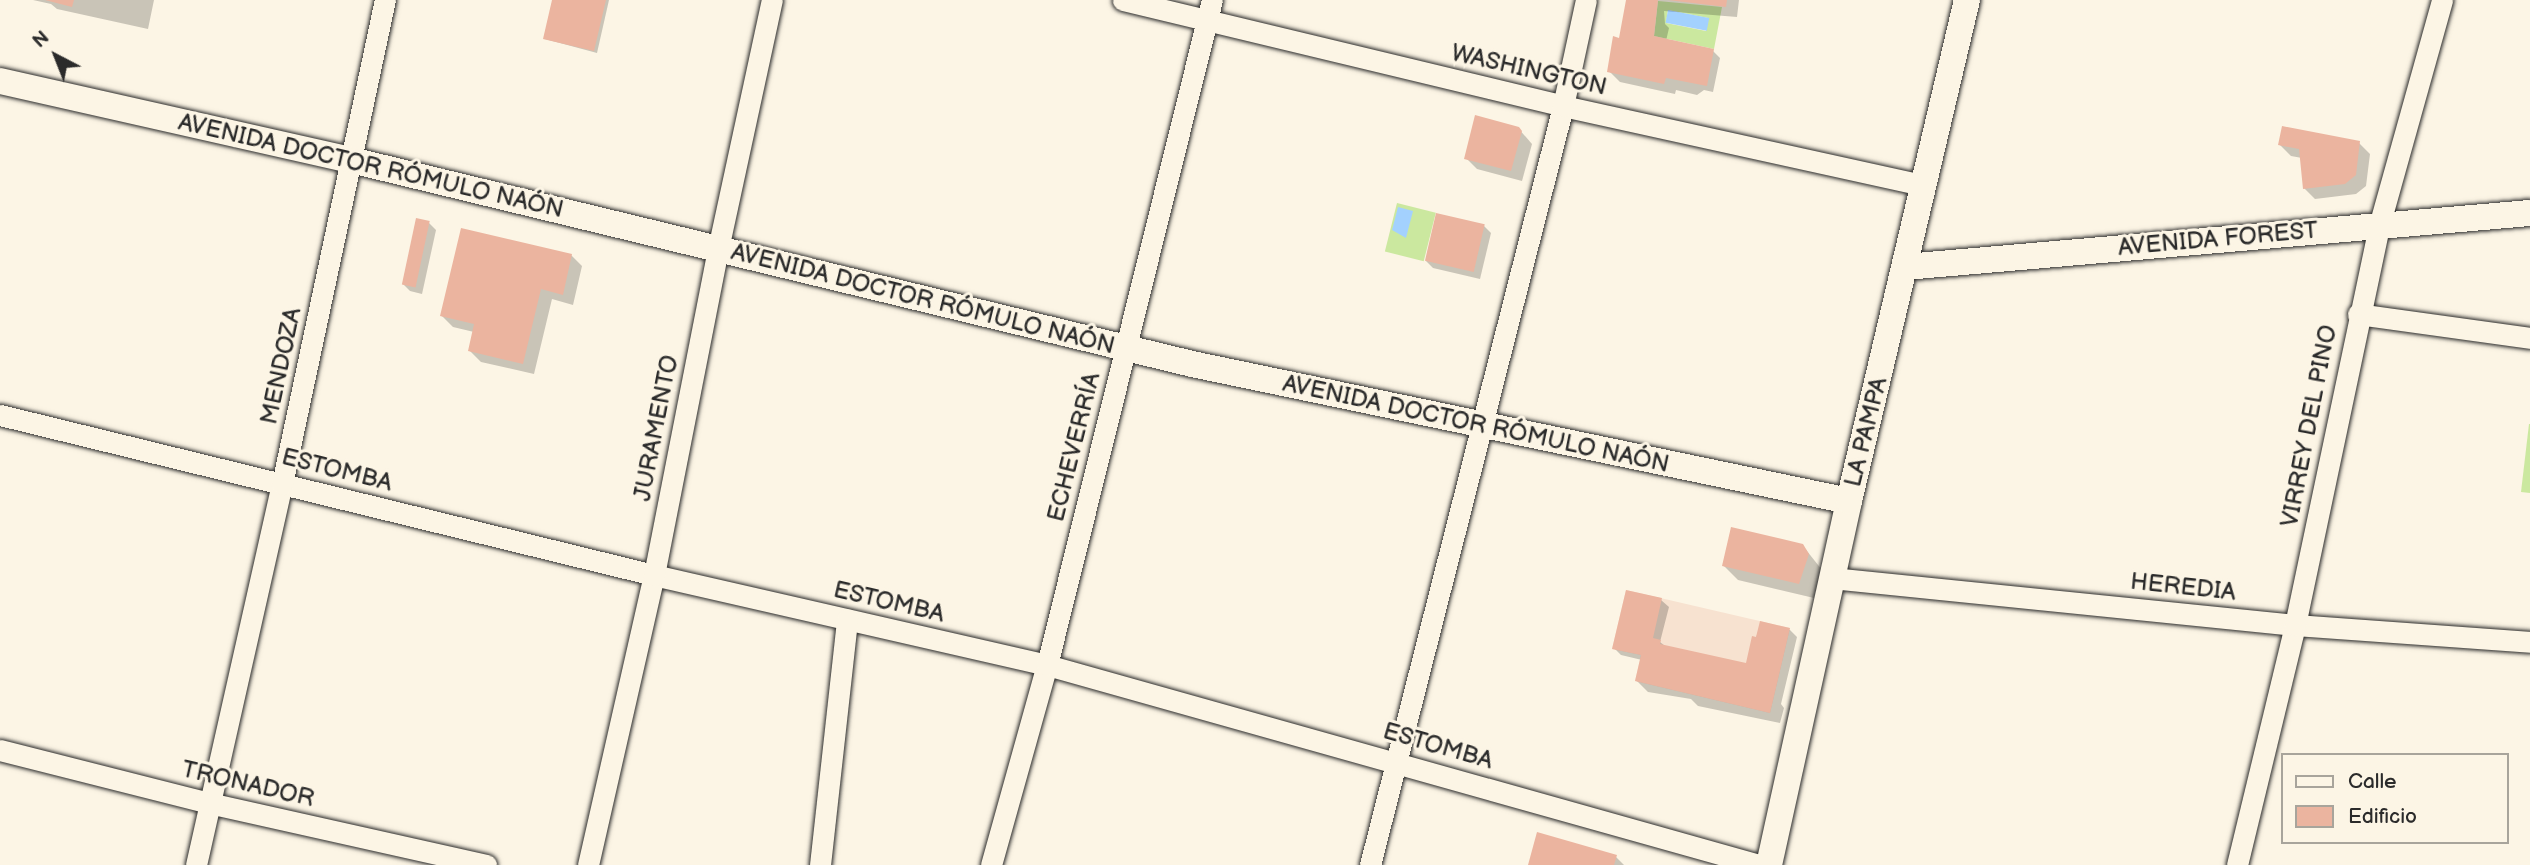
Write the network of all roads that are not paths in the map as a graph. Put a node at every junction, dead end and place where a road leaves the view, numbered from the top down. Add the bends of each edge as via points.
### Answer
1 (385, 0) edge
2 (772, 0) edge
3 (1123, 0) edge
4 (1586, 0) edge
5 (1967, 0) edge
6 (2442, 0) edge
7 (1210, 9) edge
8 (0, 81) edge
9 (1563, 106) junction
10 (351, 160) junction
11 (1923, 185) junction
12 (2530, 213) edge
13 (2379, 226) junction
14 (718, 249) junction
15 (1905, 267) junction
16 (2358, 314) junction
17 (2530, 338) edge
18 (1126, 348) junction
19 (0, 415) edge
20 (1482, 427) junction
21 (282, 484) junction
22 (1849, 501) junction
23 (654, 575) junction
24 (1832, 578) junction
25 (847, 619) junction
26 (2295, 625) junction
27 (2530, 642) edge
28 (1047, 665) junction
29 (0, 750) edge
30 (1396, 761) junction
31 (209, 803) junction
32 (196, 865) edge
33 (486, 865) edge
34 (588, 865) edge
35 (820, 865) edge
36 (991, 865) edge
37 (1370, 865) edge
38 (1759, 865) edge
39 (1769, 865) edge
40 (2237, 865) edge

1 - 10 street, MENDOZA
2 - 14 street, JURAMENTO
3 - 7 street, WASHINGTON
4 - 9 street
5 - 11 street, LA PAMPA
6 - 13 street, VIRREY DEL PINO
7 - 9 street, WASHINGTON
7 - 18 street, ECHEVERRÍA
8 - 10 street, AVENIDA DOCTOR RÓMULO NAÓN
9 - 11 street, WASHINGTON
9 - 20 street
10 - 14 street, AVENIDA DOCTOR RÓMULO NAÓN
10 - 21 street, MENDOZA
11 - 15 street, LA PAMPA
12 - 13 street, AVENIDA FOREST
13 - 15 street, AVENIDA FOREST
13 - 16 street, VIRREY DEL PINO
14 - 18 street, AVENIDA DOCTOR RÓMULO NAÓN
14 - 23 street, JURAMENTO
15 - 22 street, LA PAMPA
16 - 17 street
16 - 26 street, VIRREY DEL PINO
18 - 20 street, AVENIDA DOCTOR RÓMULO NAÓN
18 - 28 street, ECHEVERRÍA
19 - 21 street, ESTOMBA
20 - 22 street, AVENIDA DOCTOR RÓMULO NAÓN
20 - 30 street
21 - 23 street, ESTOMBA
21 - 31 street, MENDOZA
22 - 24 street, LA PAMPA
23 - 25 street, ESTOMBA
23 - 34 street, JURAMENTO
24 - 26 street, HEREDIA
24 - 39 street, LA PAMPA
25 - 28 street, ESTOMBA
25 - 35 street
26 - 27 street, HEREDIA
26 - 40 street, VIRREY DEL PINO
28 - 30 street, ESTOMBA
28 - 36 street, ECHEVERRÍA
29 - 31 street, TRONADOR
30 - 37 street
30 - 38 street, ESTOMBA
31 - 32 street, MENDOZA
31 - 33 street, TRONADOR

